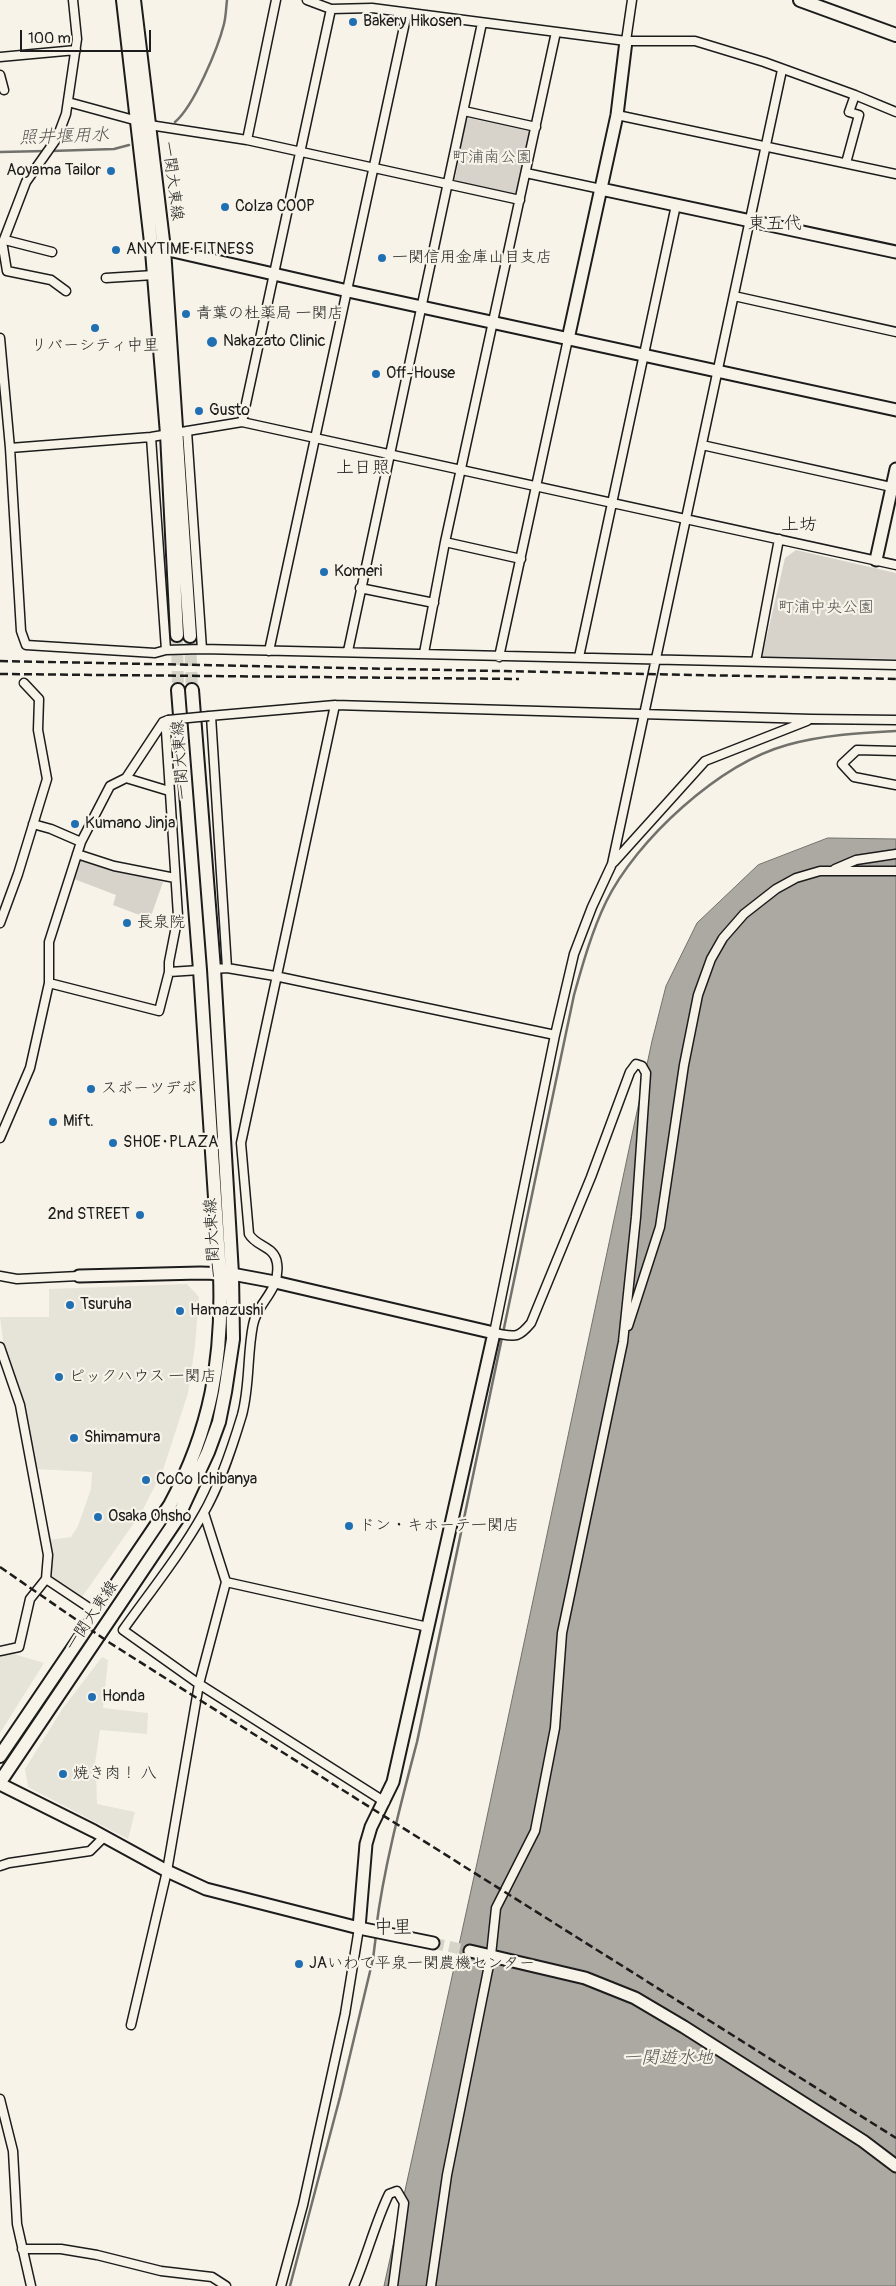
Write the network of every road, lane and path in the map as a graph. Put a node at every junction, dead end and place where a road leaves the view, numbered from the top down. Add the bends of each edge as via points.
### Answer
1 (73, 0) edge
2 (123, 0) edge
3 (134, 0) edge
4 (276, 0) edge
5 (307, 0) edge
6 (632, 0) edge
7 (800, 0) edge
8 (331, 9) junction
9 (407, 13) junction
10 (482, 23) junction
11 (556, 32) junction
12 (896, 34) edge
13 (626, 41) junction
14 (76, 50) junction
15 (0, 57) edge
16 (782, 70) junction
17 (0, 75) edge
18 (4, 90) dead end
19 (856, 95) junction
20 (68, 102) junction
21 (464, 111) junction
22 (896, 112) edge
23 (617, 115) junction
24 (143, 122) junction
25 (536, 127) junction
26 (247, 140) junction
27 (766, 147) junction
28 (300, 151) junction
29 (846, 163) junction
30 (374, 170) junction
31 (526, 173) junction
32 (896, 174) edge
33 (447, 184) junction
34 (601, 189) junction
35 (520, 200) junction
36 (676, 205) junction
37 (751, 220) junction
38 (3, 246) edge
39 (158, 250) junction
40 (52, 252) dead end
41 (896, 252) edge
42 (273, 274) junction
43 (154, 275) junction
44 (106, 278) dead end
45 (66, 291) dead end
46 (348, 291) junction
47 (734, 296) junction
48 (422, 307) junction
49 (494, 322) junction
50 (896, 332) edge
51 (0, 338) edge
52 (568, 339) junction
53 (644, 354) junction
54 (717, 371) junction
55 (896, 410) edge
56 (242, 422) junction
57 (177, 433) junction
58 (151, 437) junction
59 (314, 439) junction
60 (702, 445) junction
61 (10, 448) junction
62 (389, 455) junction
63 (896, 469) edge
64 (461, 470) junction
65 (537, 486) junction
66 (894, 487) edge
67 (611, 503) junction
68 (685, 519) junction
69 (779, 539) junction
70 (445, 542) junction
71 (521, 558) junction
72 (876, 560) junction
73 (896, 565) edge
74 (360, 588) junction
75 (434, 603) junction
76 (184, 636) tunnel mouth
77 (202, 648) junction
78 (166, 650) junction
79 (270, 651) junction
80 (348, 651) junction
81 (424, 653) junction
82 (499, 657) junction
83 (579, 657) junction
84 (657, 659) junction
85 (756, 661) junction
86 (896, 665) edge
87 (24, 683) dead end
88 (178, 690) tunnel mouth
89 (192, 690) tunnel mouth
90 (335, 705) junction
91 (643, 714) junction
92 (210, 716) junction
93 (811, 720) junction
94 (896, 720) edge
95 (166, 721) junction
96 (896, 751) edge
97 (126, 778) junction
98 (896, 785) edge
99 (169, 791) junction
100 (33, 824) junction
101 (81, 842) junction
102 (77, 854) junction
103 (896, 854) edge
104 (612, 864) junction
105 (832, 870) junction
106 (896, 871) edge
107 (175, 878) junction
108 (0, 923) edge
109 (220, 968) junction
110 (200, 970) junction
111 (169, 972) junction
112 (275, 976) junction
113 (49, 983) junction
114 (555, 1035) junction
115 (0, 1138) edge
116 (226, 1274) junction
117 (0, 1276) edge
118 (79, 1276) joint
119 (275, 1282) junction
120 (496, 1333) junction
121 (623, 1342) junction
122 (0, 1347) edge
123 (204, 1513) junction
124 (46, 1579) junction
125 (226, 1582) junction
126 (97, 1613) junction
127 (428, 1627) junction
128 (0, 1651) edge
129 (199, 1684) junction
130 (0, 1756) edge
131 (0, 1783) edge
132 (385, 1802) junction
133 (104, 1837) junction
134 (0, 1866) edge
135 (167, 1871) junction
136 (359, 1928) junction
137 (433, 1943) tunnel mouth
138 (470, 1951) tunnel mouth
139 (492, 1955) junction
140 (131, 2025) dead end
141 (0, 2099) edge
142 (896, 2166) edge
143 (22, 2249) junction
144 (32, 2286) edge
145 (226, 2286) edge
146 (281, 2286) edge
147 (354, 2286) edge
148 (393, 2286) edge
149 (431, 2286) edge

1 - 14 street
2 - 24 main road, 一関大東線
3 - 24 main road, 一関大東線
4 - 26 street
5 - 8 street
6 - 13 street
7 - 12 main road
8 - 9 street via 372,8
8 - 28 street
9 - 10 street
9 - 30 street
10 - 11 street
10 - 21 street
11 - 13 street
11 - 25 street
13 - 16 street via 695,41
13 - 23 street
14 - 15 street
14 - 20 street
16 - 19 street
16 - 27 street
17 - 18 street
19 - 22 street
19 - 29 street via 848,112 859,115
20 - 24 street
20 - 38 street via 62,127 26,182
21 - 25 street
21 - 33 street
23 - 27 street
23 - 34 street
24 - 26 street via 182,132
24 - 39 main road, 一関大東線
25 - 31 street
26 - 28 street
27 - 29 street
27 - 37 street
28 - 30 street
28 - 42 street
29 - 32 street
30 - 33 street
30 - 46 street
31 - 34 street
31 - 35 street
33 - 35 street
33 - 48 street
34 - 36 street
34 - 52 street
35 - 49 street
36 - 37 street
36 - 53 street
37 - 41 street
37 - 47 street
38 - 40 street
38 - 45 street via 7,271 51,280
39 - 42 street
39 - 43 main road, 一関大東線
39 - 57 main road, 一関大東線
42 - 46 street
42 - 56 street
43 - 44 street
43 - 57 main road, 一関大東線
46 - 48 street
46 - 59 street
47 - 50 street
47 - 54 street
48 - 49 street
48 - 62 street
49 - 52 street
49 - 64 street
51 - 61 street
52 - 53 street
52 - 65 street
53 - 54 street
53 - 67 street
54 - 55 street
54 - 60 street
56 - 57 street
56 - 59 street
57 - 58 street
57 - 76 main road, 一関大東線
57 - 77 street
58 - 61 street
58 - 78 street
59 - 62 street
59 - 79 street
60 - 66 street
60 - 68 street
61 - 78 street via 21,631 26,645 156,653
62 - 64 street
62 - 74 street
63 - 66 street
64 - 65 street
64 - 70 street
65 - 67 street
65 - 71 street
66 - 72 street
67 - 68 street
67 - 83 street
68 - 69 street
68 - 84 street
69 - 72 street
69 - 85 street
70 - 71 street
70 - 75 street
71 - 82 street
72 - 73 street
74 - 75 street
74 - 80 street
75 - 81 street
77 - 78 street
77 - 79 street
79 - 80 street
80 - 81 street
81 - 82 street
82 - 83 street
83 - 84 street
84 - 85 street
84 - 91 street
85 - 86 street
87 - 100 street via 39,699 38,730 47,773
88 - 110 main road, 一関大東線
89 - 109 main road, 一関大東線
90 - 91 street
90 - 92 street
90 - 112 street
91 - 93 street
91 - 104 street
92 - 95 street, bridge
92 - 109 street
93 - 94 street
93 - 104 street via 705,761
95 - 97 street
95 - 99 street
96 - 98 street via 857,750 842,764 854,777
97 - 99 street
97 - 101 street via 110,786
99 - 107 street
100 - 101 street
100 - 108 street
101 - 102 street
102 - 107 street via 114,866
102 - 113 street via 49,942
103 - 105 street via 856,860
104 - 114 street via 574,954
105 - 106 street
105 - 121 street via 796,878 776,889 744,914 710,959 698,995 684,1065 660,1227
107 - 111 street via 178,916
109 - 112 street
109 - 116 main road, 一関大東線
110 - 111 street
110 - 116 main road, 一関大東線
111 - 113 street via 159,1011
112 - 114 street
112 - 119 street via 241,1144 249,1234 253,1241 274,1255 277,1263
113 - 115 street via 30,1068
114 - 120 street
116 - 118 street
116 - 119 street
116 - 126 main road, 一関大東線 via 219,1351 208,1408 186,1475 170,1505
116 - 131 main road, 一関大東線 via 233,1339 219,1422 194,1486 177,1518
117 - 118 street via 16,1279
119 - 120 street
119 - 123 street via 256,1315 242,1415
120 - 121 street via 513,1337 521,1335 531,1323 630,1072 636,1064 642,1066 646,1073
120 - 127 street
121 - 139 street via 562,1632 555,1728 535,1832 496,1908
122 - 124 street via 20,1405 48,1552
123 - 125 street
123 - 129 street via 183,1548 122,1630
124 - 126 street
124 - 128 street via 30,1599 19,1647
125 - 127 street
125 - 129 street
126 - 130 main road, 一関大東線
127 - 132 street via 393,1782
129 - 132 street
129 - 135 street
131 - 133 street
132 - 136 street via 366,1844
133 - 134 street via 90,1851
133 - 135 street
135 - 136 street via 206,1888
135 - 140 street
136 - 137 street
136 - 146 street via 345,2014 303,2205
138 - 139 street
139 - 142 street via 585,1978 635,1998 855,2136
139 - 149 street via 447,2175
141 - 143 street via 13,2151 17,2224
143 - 144 street
143 - 145 street via 97,2255 161,2271 212,2277
147 - 148 street via 385,2202 389,2194 397,2191 404,2203

